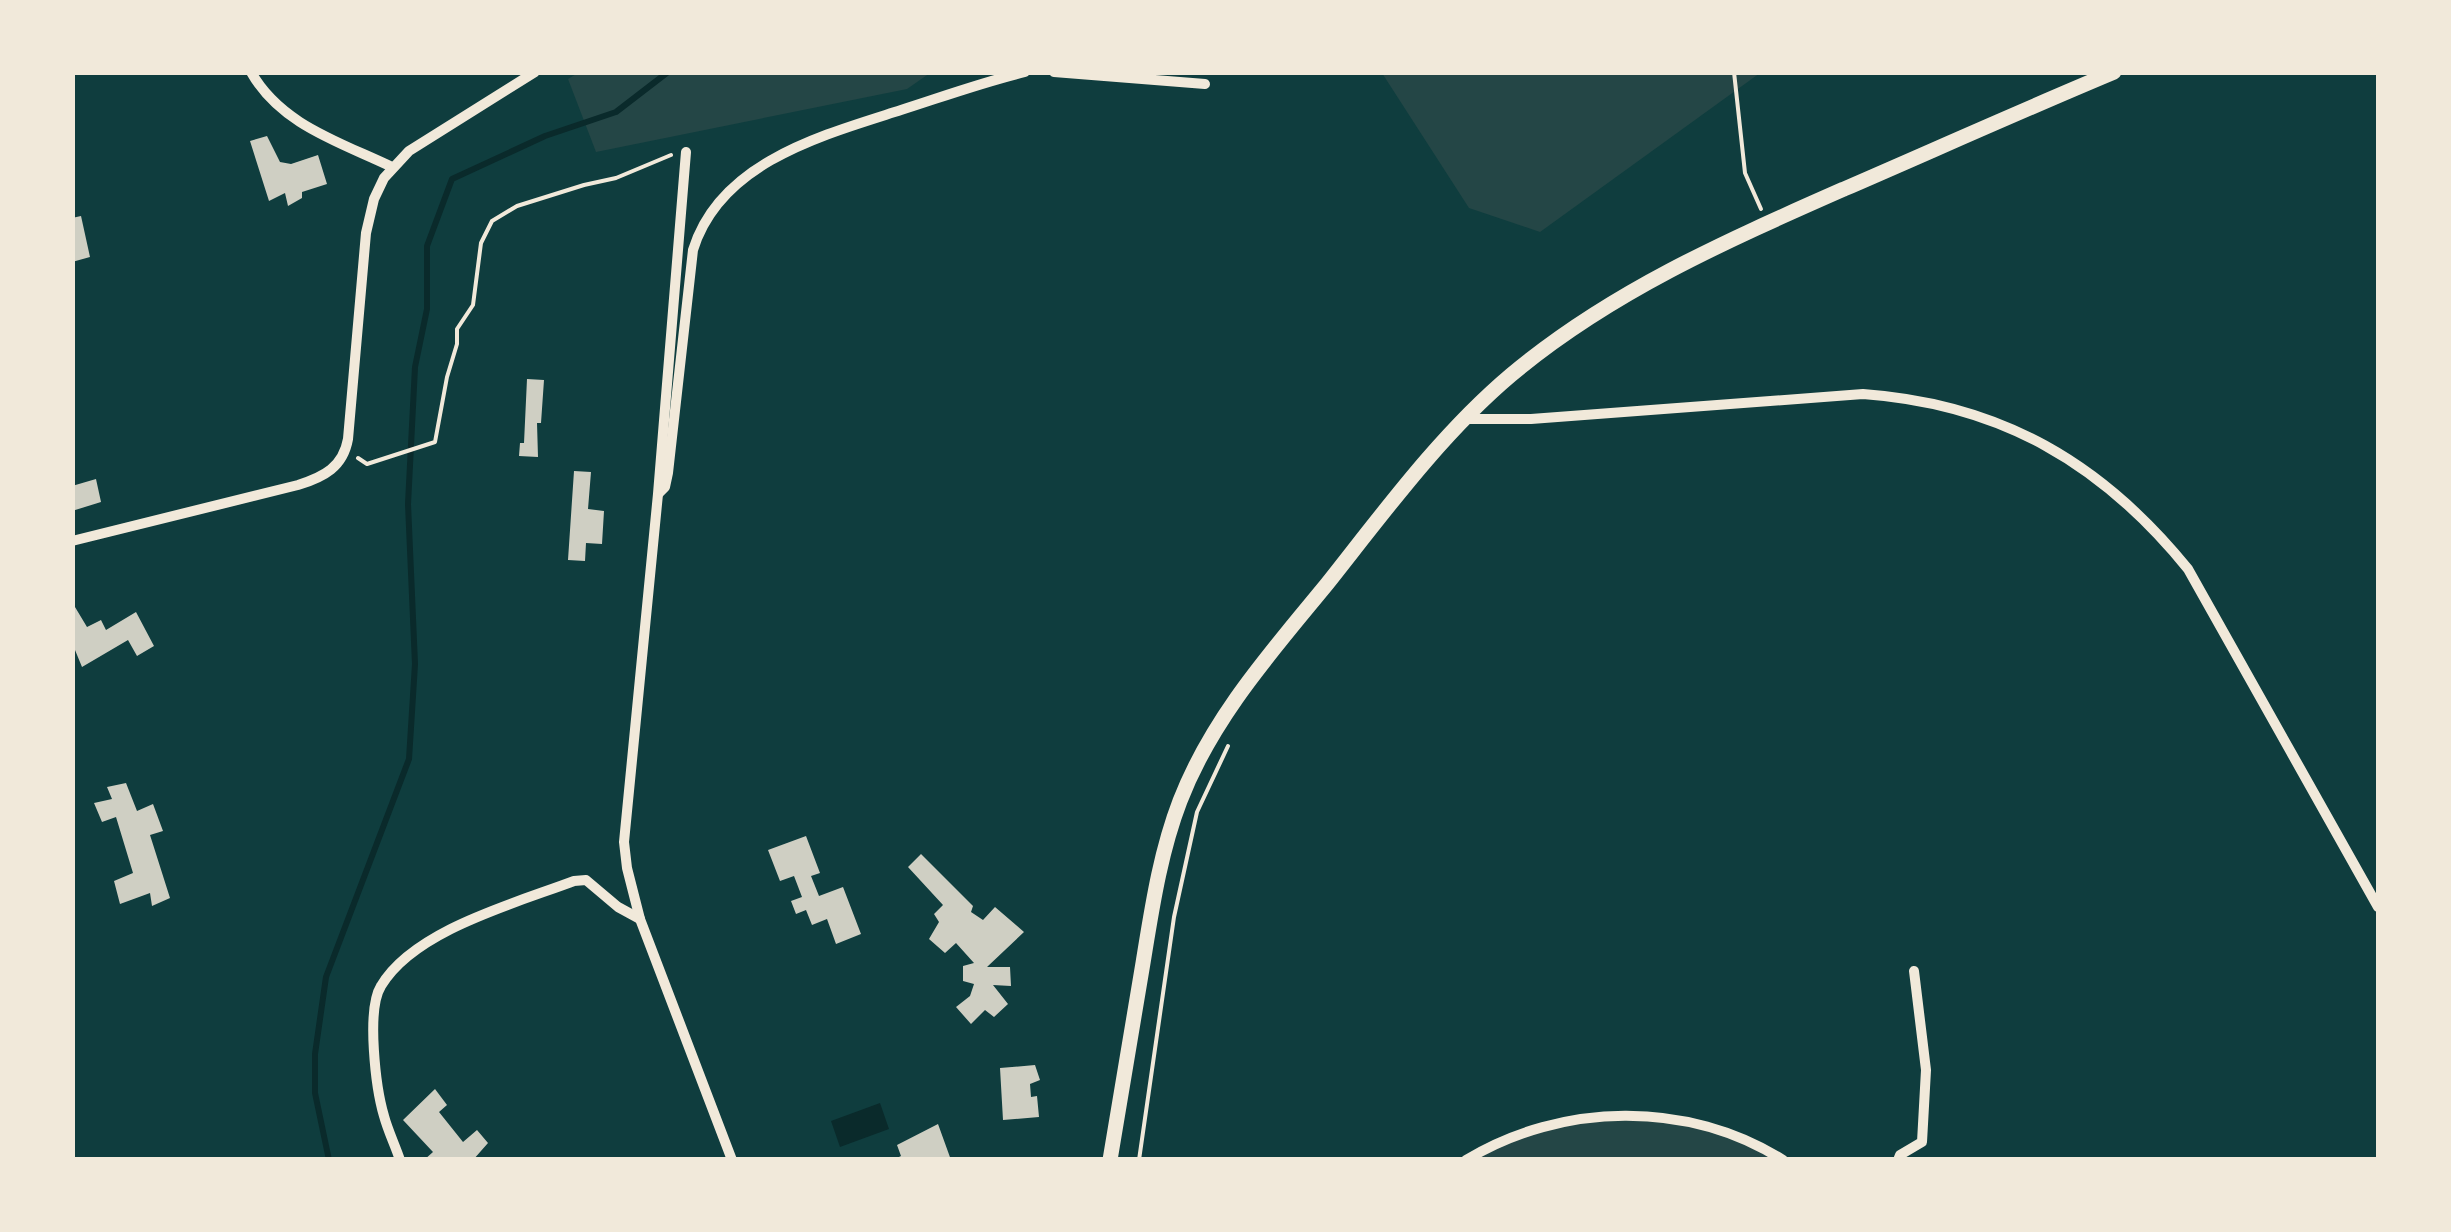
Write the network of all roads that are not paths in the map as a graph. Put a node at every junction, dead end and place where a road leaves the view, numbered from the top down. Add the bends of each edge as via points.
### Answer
1 (252, 72) edge
2 (535, 72) edge
3 (1026, 72) edge
4 (1054, 72) edge
5 (2114, 72) edge
6 (1205, 84) dead end
7 (686, 158) road end
8 (392, 167) junction
9 (1465, 420) junction
10 (658, 494) junction
11 (72, 541) edge
12 (2378, 907) edge
13 (640, 919) junction
14 (1914, 972) dead end
15 (400, 1160) edge
16 (732, 1160) edge
17 (1110, 1160) edge
18 (1466, 1160) edge
19 (1783, 1160) edge
20 (1898, 1160) edge

1 - 8 street via 286,114
2 - 8 street
3 - 10 street via 820,136 755,171 721,201 693,250 668,473
4 - 6 street
5 - 9 street via 1670,268 1511,375
7 - 10 street
8 - 11 street via 374,198 366,233 346,450 330,471
9 - 12 street via 1863,394 1969,413 2039,440 2114,491 2188,569
9 - 17 street via 1265,660 1204,751 1156,880
10 - 13 street via 624,842
13 - 15 street via 586,880 574,881 466,922 400,962 381,986 374,1016 383,1113
13 - 16 street
14 - 20 street via 1926,1070 1922,1142
18 - 19 street via 1527,1131 1613,1116 1692,1121 1740,1136

